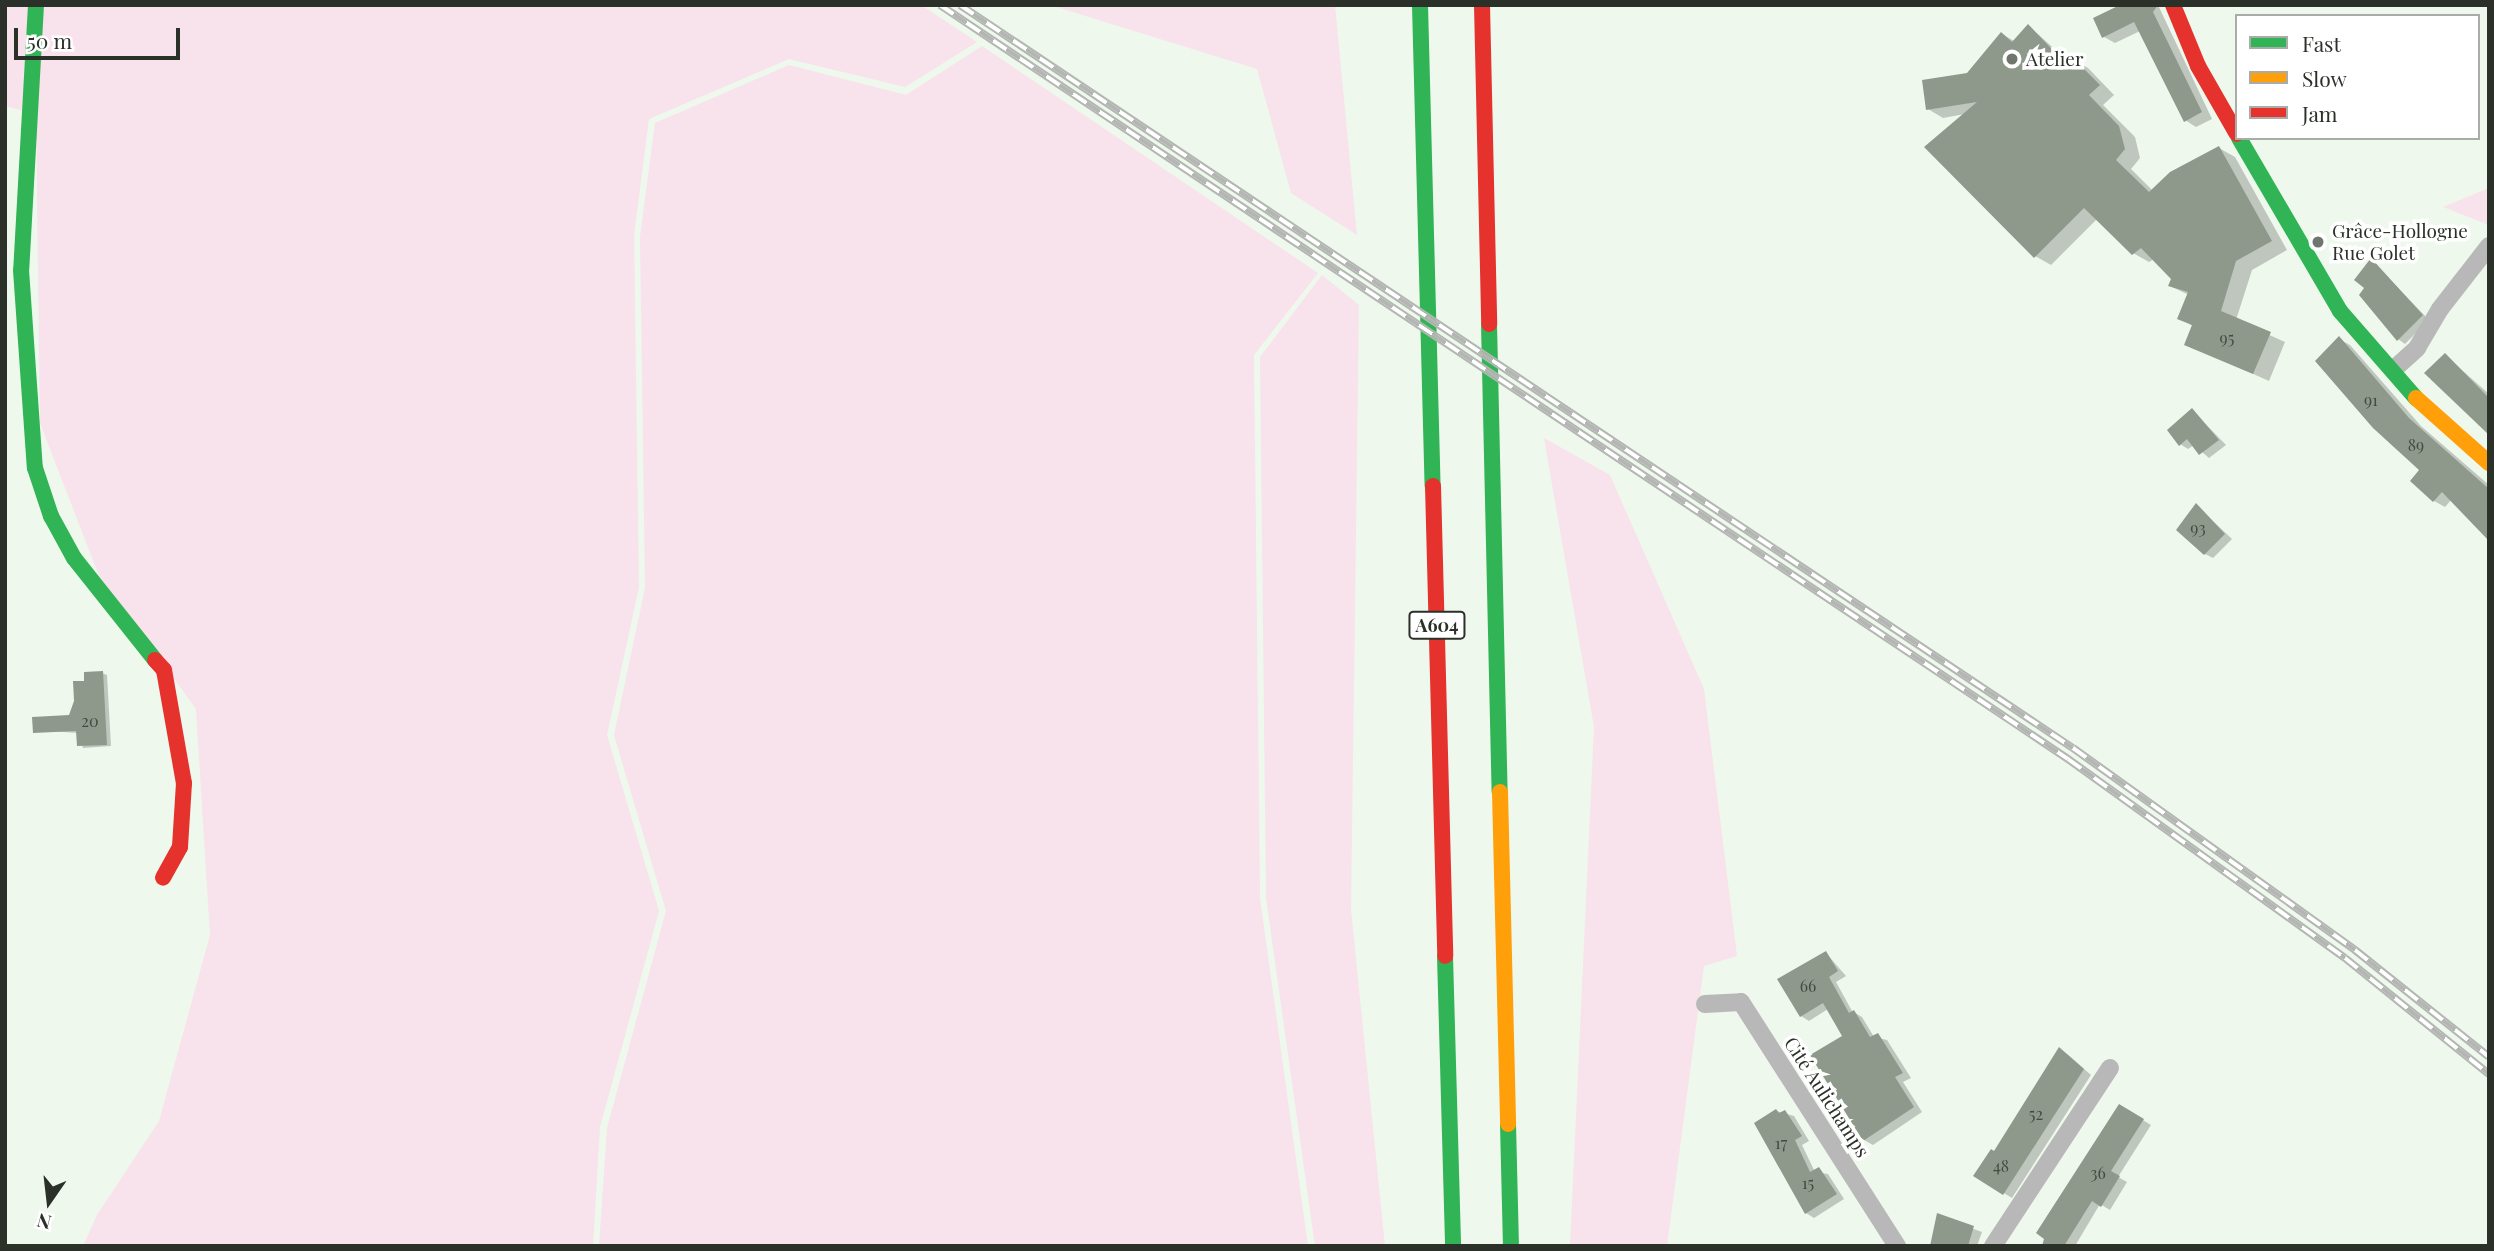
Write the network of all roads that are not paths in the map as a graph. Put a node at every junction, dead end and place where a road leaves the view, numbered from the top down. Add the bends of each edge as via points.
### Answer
1 (36, 5) edge
2 (1420, 5) edge
3 (1482, 5) edge
4 (2173, 5) edge
5 (2235, 131) edge
6 (2240, 140) edge
7 (2489, 246) edge
8 (2394, 369) junction
9 (2489, 463) edge
10 (163, 878) dead end
11 (1705, 1004) dead end
12 (2110, 1068) dead end
13 (1453, 1246) edge
14 (1511, 1246) edge
15 (1897, 1246) edge
16 (1993, 1246) edge

1 - 10 main road via 21,270 35,468 51,516 74,558 104,601 164,670 184,783 180,847
2 - 13 main road, A604
3 - 14 main road
4 - 5 main road via 2198,66
6 - 8 main road via 2340,311
7 - 8 street via 2440,309 2417,348
8 - 9 main road via 2418,400
11 - 15 street, Cité Aulichamps via 1741,1002
12 - 16 street

